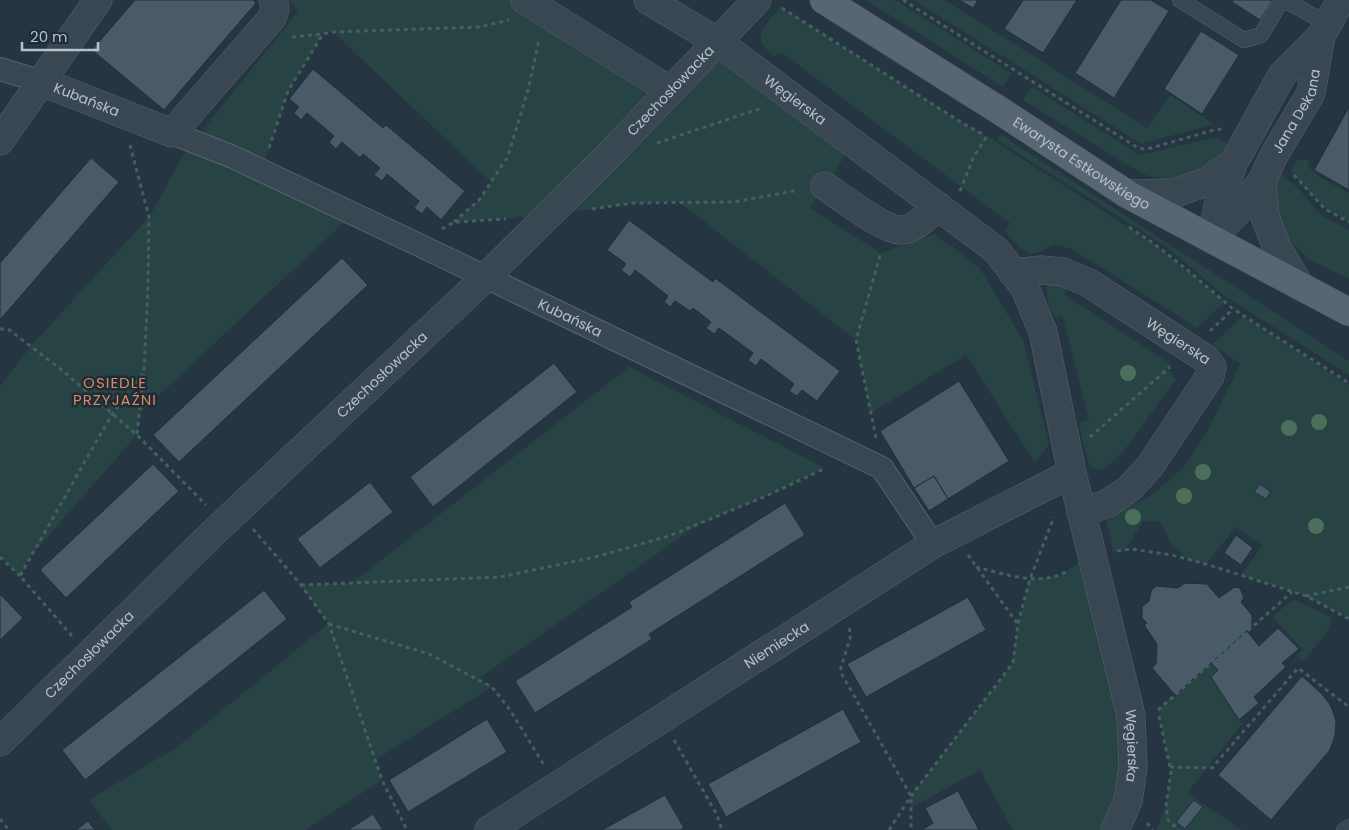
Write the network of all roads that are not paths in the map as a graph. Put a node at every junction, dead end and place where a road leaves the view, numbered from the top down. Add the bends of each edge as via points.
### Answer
1 (98, 0) edge
2 (273, 0) edge
3 (648, 0) edge
4 (824, 0) edge
5 (1180, 0) edge
6 (1341, 0) edge
7 (769, 4) edge
8 (534, 6) edge
9 (1324, 30) junction
10 (718, 42) junction
11 (0, 69) edge
12 (42, 82) junction
13 (671, 91) junction
14 (172, 133) junction
15 (0, 141) edge
16 (1234, 162) junction
17 (1262, 180) junction
18 (824, 186) road end
19 (1127, 194) junction
20 (942, 209) junction
21 (1211, 239) junction
22 (1013, 272) junction
23 (486, 276) junction
24 (1300, 286) junction
25 (1349, 312) edge
26 (1070, 465) junction
27 (1082, 513) junction
28 (943, 539) junction
29 (0, 742) edge
30 (1349, 827) edge
31 (489, 830) edge
32 (1115, 830) edge
33 (1344, 830) edge

1 - 12 street
2 - 14 street via 272,18
3 - 10 street, Węgierska
4 - 19 main road, Ewarysta Estkowskiego
5 - 9 lane via 1244,40 1261,35 1280,3 1288,2
6 - 9 street, Jana Dekana
7 - 10 street, Czechosłowacka
8 - 13 street
9 - 16 street, Jana Dekana via 1282,75
9 - 17 street, Jana Dekana via 1311,93
10 - 13 street, Czechosłowacka
10 - 20 street, Węgierska
11 - 12 street, Kubańska
12 - 14 street, Kubańska
12 - 15 street
13 - 23 street, Czechosłowacka
14 - 23 street, Kubańska via 233,157
16 - 19 street, Jana Dekana via 1206,182 1175,193
16 - 21 street, Jana Dekana via 1219,202
17 - 21 street, Jana Dekana
17 - 24 street via 1265,217 1277,248
18 - 20 street via 888,228 903,230
19 - 21 main road, Ewarysta Estkowskiego
20 - 22 street, Węgierska via 996,250
21 - 24 main road, Ewarysta Estkowskiego
22 - 26 street, Węgierska via 1025,288 1043,332
22 - 27 street, Węgierska via 1063,272 1089,283 1210,363 1210,376 1150,466 1129,489 1108,503
23 - 28 street, Kubańska via 882,468
23 - 29 street, Czechosłowacka via 231,517
24 - 25 main road, Ewarysta Estkowskiego
26 - 27 street, Węgierska
26 - 28 street, Niemiecka
27 - 32 street, Węgierska via 1131,716 1133,768 1128,801
28 - 31 street, Niemiecka
30 - 33 lane

